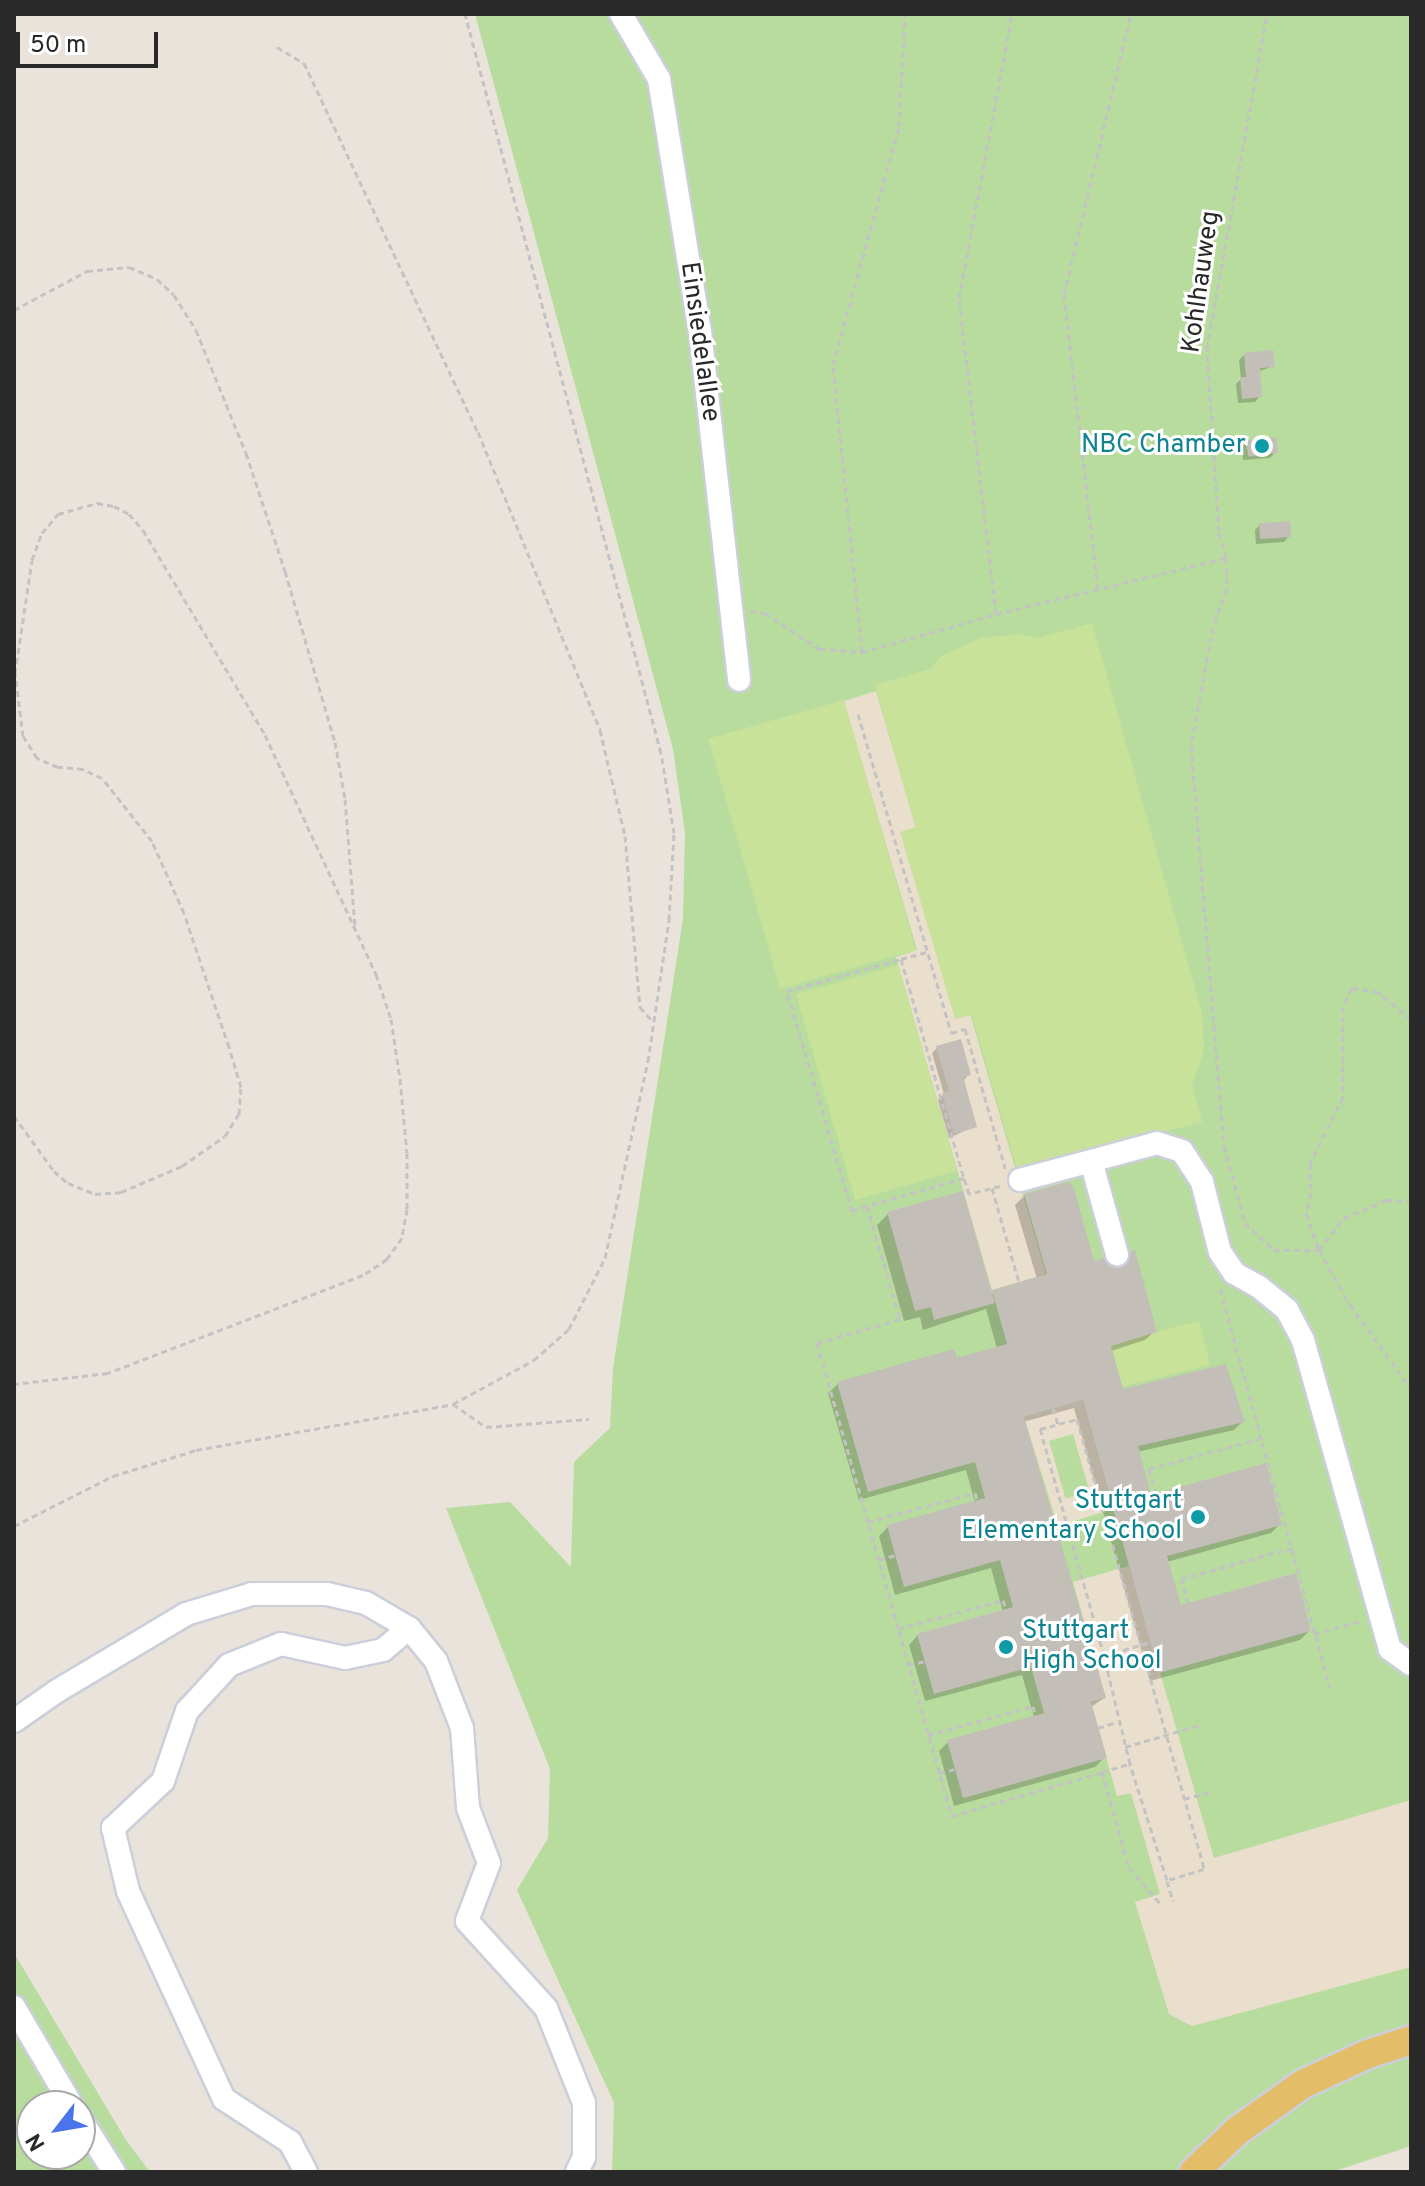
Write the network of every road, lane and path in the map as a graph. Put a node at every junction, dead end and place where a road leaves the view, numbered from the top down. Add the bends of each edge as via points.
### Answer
1 (465, 14) edge
2 (621, 14) edge
3 (905, 14) edge
4 (1012, 14) edge
5 (1131, 14) edge
6 (1267, 14) edge
7 (277, 47) dead end
8 (14, 310) edge
9 (1226, 558) junction
10 (1098, 590) junction
11 (731, 607) junction
12 (996, 614) junction
13 (862, 652) junction
14 (739, 680) dead end
15 (858, 714) dead end
16 (356, 930) junction
17 (927, 952) junction
18 (901, 959) junction
19 (1411, 1019) edge
20 (653, 1022) junction
21 (14, 1116) edge
22 (1091, 1161) junction
23 (964, 1178) junction
24 (1015, 1181) junction
25 (992, 1188) junction
26 (1411, 1201) edge
27 (867, 1206) junction
28 (1319, 1250) junction
29 (1117, 1254) dead end
30 (1019, 1282) dead end
31 (1226, 1309) dead end
32 (14, 1384) edge
33 (1411, 1389) edge
34 (453, 1404) junction
35 (1053, 1408) dead end
36 (589, 1419) dead end
37 (1059, 1424) junction
38 (1262, 1438) junction
39 (1156, 1494) dead end
40 (977, 1500) dead end
41 (868, 1522) junction
42 (14, 1526) edge
43 (1293, 1547) junction
44 (895, 1555) dead end
45 (879, 1560) junction
46 (1188, 1603) dead end
47 (1006, 1609) dead end
48 (1371, 1619) dead end
49 (409, 1628) junction
50 (898, 1629) junction
51 (1314, 1634) junction
52 (1150, 1642) dead end
53 (1141, 1645) junction
54 (1104, 1656) junction
55 (925, 1661) dead end
56 (1411, 1664) edge
57 (908, 1665) junction
58 (1330, 1687) dead end
59 (1035, 1715) dead end
60 (14, 1721) edge
61 (1118, 1721) junction
62 (1203, 1724) dead end
63 (1098, 1728) dead end
64 (928, 1735) junction
65 (1166, 1735) junction
66 (1125, 1747) junction
67 (1130, 1764) junction
68 (955, 1769) dead end
69 (1102, 1772) junction
70 (939, 1773) junction
71 (1210, 1792) dead end
72 (1184, 1799) junction
73 (1167, 1880) junction
74 (1173, 1901) dead end
75 (1161, 1904) dead end
76 (14, 2007) edge
77 (1411, 2040) edge
78 (63, 2090) edge
79 (96, 2143) edge
80 (114, 2172) edge
81 (306, 2172) edge
82 (577, 2172) edge
83 (1194, 2172) edge

1 - 20 path via 661,753 674,833 669,920
2 - 11 street, Einsiedelallee via 659,79 700,331
3 - 13 path via 899,127 833,365
4 - 12 path via 959,298
5 - 10 path via 1064,295
6 - 9 path, Kohlhauweg via 1207,348 1219,531
7 - 20 path via 304,63 311,77 478,432 600,730 625,836 640,1007
8 - 16 path via 87,271 114,265 157,279 192,321 246,453 335,742
9 - 10 path
9 - 28 path, Kohlhauweg via 1227,589 1213,627 1191,746 1224,1146 1245,1223 1274,1250
10 - 12 path
11 - 13 path via 765,613 820,649
11 - 14 street, Einsiedelallee
12 - 13 path
15 - 17 path
16 - 21 path via 265,735 143,530 129,514 106,504 58,514 42,533 32,560 15,673 23,736 37,758 102,778 152,841 184,913 241,1087 239,1114 225,1136 182,1166 121,1192 95,1194 68,1183
16 - 32 path via 391,1019 407,1153 402,1238 387,1259 363,1275 137,1363 86,1377
17 - 18 path
17 - 24 path via 951,1033 965,1029
18 - 23 path
18 - 27 path via 787,991 852,1211
19 - 28 path via 1378,992 1352,988 1343,1006 1343,1097 1310,1163 1306,1214
20 - 34 path via 605,1258 589,1295 569,1329 534,1360
22 - 24 street
22 - 29 street
22 - 56 street via 1157,1143 1182,1151 1202,1182 1220,1252 1234,1273 1287,1310 1303,1340 1390,1649
23 - 25 path via 969,1194
23 - 27 path
24 - 25 path
25 - 30 path
26 - 28 path via 1386,1200 1344,1218
27 - 41 path via 900,1319 817,1343
28 - 33 path via 1350,1305
31 - 38 path
34 - 36 path via 486,1427
34 - 42 path via 196,1450 113,1476
35 - 37 path
37 - 53 path via 1077,1419
37 - 54 path via 1040,1429
38 - 39 path via 1149,1469
38 - 43 path
40 - 41 path via 975,1493
41 - 45 path
43 - 46 path via 1181,1579
43 - 51 path
44 - 45 path
45 - 50 path
47 - 50 path via 1003,1600
48 - 51 path
49 - 60 street via 366,1603 327,1594 252,1594 186,1614
49 - 81 street via 383,1650 345,1658 281,1644 229,1665 187,1711 163,1781 113,1828 128,1891 224,2099 290,2142
49 - 82 street via 436,1661 462,1728 468,1808 489,1863 467,1921 546,2008 584,2103 584,2157
50 - 57 path
51 - 58 path
52 - 53 path
53 - 54 path
53 - 65 path
54 - 61 path
55 - 57 path
57 - 64 path
59 - 64 path via 1033,1706
61 - 63 path
61 - 66 path
62 - 65 path
64 - 70 path
65 - 66 path
65 - 72 path
66 - 67 path
67 - 69 path
67 - 73 path
68 - 70 path
69 - 70 path via 952,1816
69 - 75 path via 1129,1868
71 - 72 path
72 - 73 path via 1204,1869
73 - 74 path
76 - 78 street
77 - 83 main road via 1303,2084 1237,2131
79 - 80 street

